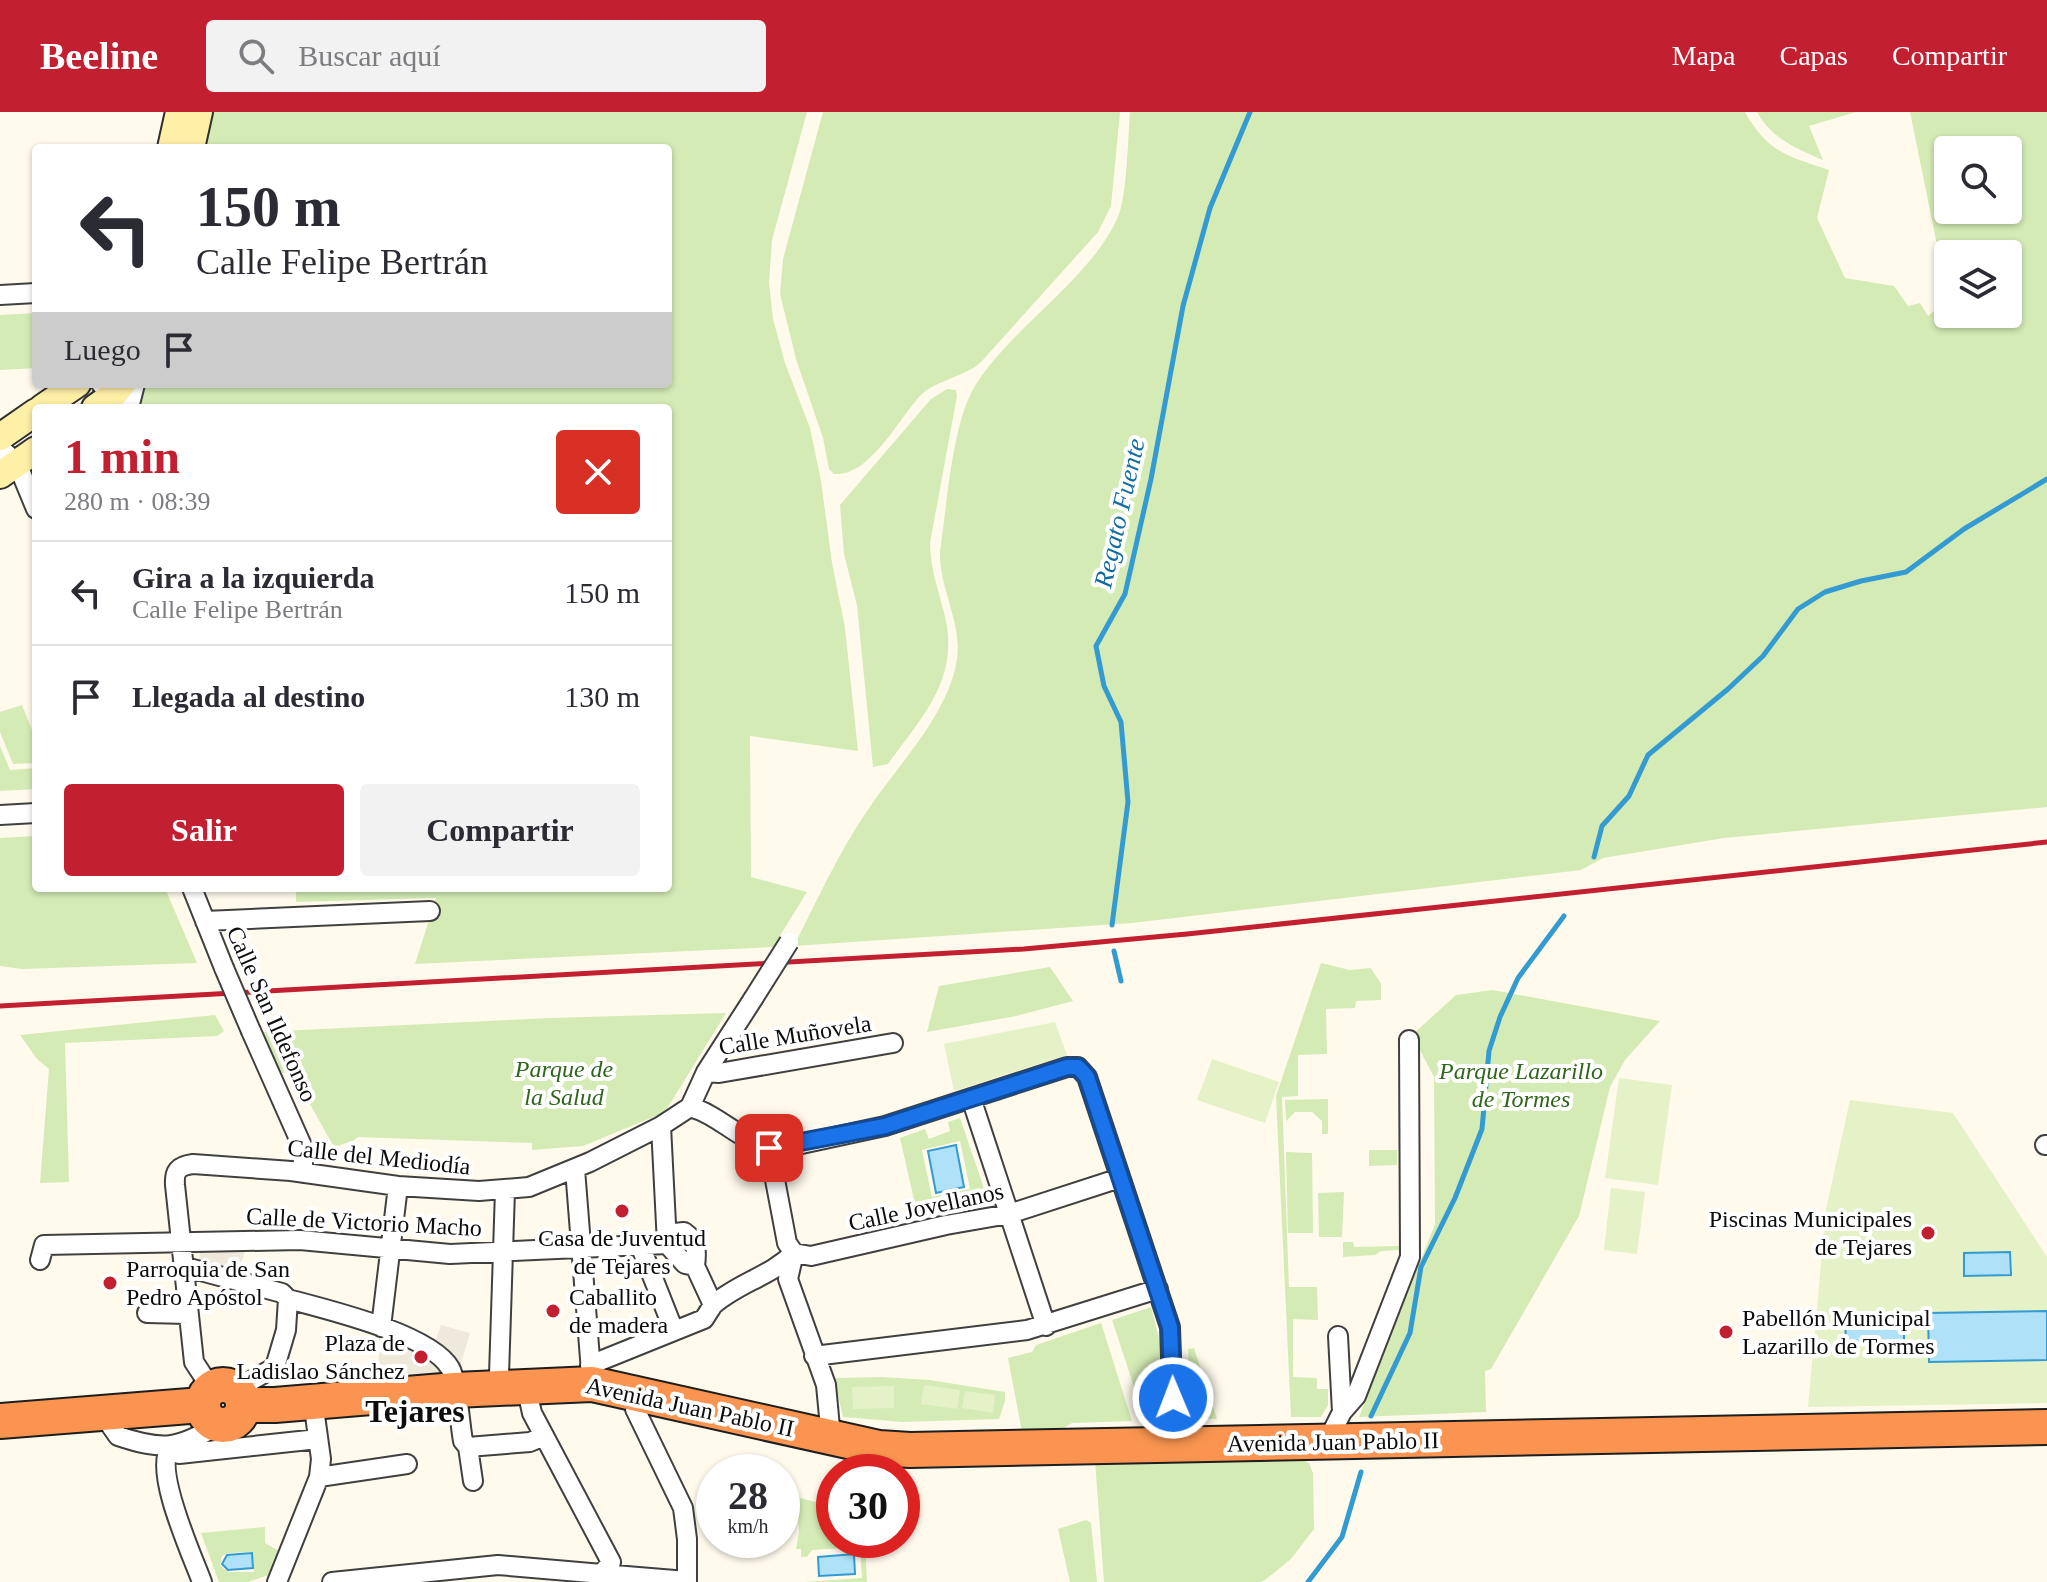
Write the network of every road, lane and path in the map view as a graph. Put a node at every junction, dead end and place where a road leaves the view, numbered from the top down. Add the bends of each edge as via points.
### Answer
1 (179, 112) edge
2 (199, 112) edge
3 (172, 144) edge
4 (192, 144) edge
5 (32, 293) edge
6 (0, 295) edge
7 (71, 388) edge
8 (48, 404) edge
9 (32, 415) edge
10 (0, 437) edge
11 (13, 459) edge
12 (32, 500) edge
13 (32, 813) edge
14 (0, 815) edge
15 (194, 892) edge
16 (430, 911) dead end
17 (205, 921) junction
18 (789, 942) dead end
19 (1409, 1040) dead end
20 (893, 1043) dead end
21 (706, 1072) junction
22 (971, 1098) junction
23 (690, 1107) junction
24 (661, 1126) junction
25 (769, 1148) junction
26 (575, 1169) junction
27 (303, 1173) junction
28 (1120, 1178) junction
29 (398, 1186) junction
30 (505, 1190) junction
31 (1009, 1214) junction
32 (667, 1241) junction
33 (181, 1243) junction
34 (640, 1245) junction
35 (582, 1247) junction
36 (391, 1248) junction
37 (504, 1251) junction
38 (794, 1253) junction
39 (40, 1260) dead end
40 (182, 1266) junction
41 (1158, 1289) junction
42 (288, 1299) junction
43 (713, 1305) junction
44 (147, 1313) dead end
45 (188, 1314) junction
46 (1046, 1326) junction
47 (381, 1327) junction
48 (674, 1331) junction
49 (1338, 1336) dead end
50 (814, 1356) junction
51 (591, 1374) junction
52 (512, 1380) junction
53 (455, 1390) junction
54 (637, 1393) junction
55 (228, 1398) junction
56 (313, 1401) junction
57 (110, 1413) junction
58 (0, 1421) edge
59 (1335, 1427) junction
60 (2047, 1427) edge
61 (544, 1436) junction
62 (831, 1438) junction
63 (318, 1439) junction
64 (1174, 1445) junction
65 (468, 1447) junction
66 (175, 1451) junction
67 (407, 1464) dead end
68 (319, 1477) junction
69 (473, 1481) dead end
70 (605, 1571) junction
71 (202, 1582) edge
72 (277, 1582) edge
73 (332, 1582) edge
74 (687, 1582) edge

1 - 3 main road
2 - 4 main road
5 - 6 street
7 - 8 main road
9 - 10 main road
11 - 12 street
13 - 14 street
15 - 17 street, Calle San Ildefonso
16 - 17 street, Calle San Ildefonso
17 - 27 street, Calle San Ildefonso, bridge via 303,1148
18 - 21 street, Calle Muñovela, bridge
19 - 59 street via 1410,1257 1356,1396
20 - 21 street, Calle Muñovela
21 - 23 street, Calle Muñovela
22 - 25 street via 885,1126
22 - 28 street via 1078,1067 1087,1077
22 - 31 street
23 - 24 street
23 - 25 street
24 - 26 street, Calle del Mediodía
24 - 32 street
25 - 38 street via 787,1243
26 - 30 street, Calle del Mediodía via 529,1187
26 - 35 street
27 - 29 street, Calle del Mediodía
27 - 33 street, Calle del Mediodía via 184,1165 175,1172
28 - 31 street, Calle Jovellanos
28 - 41 street
29 - 30 street, Calle del Mediodía
29 - 36 street
30 - 37 street
31 - 38 street, Calle Jovellanos via 811,1256
31 - 46 street
32 - 34 street, Calle de Victorio Macho
32 - 43 street via 675,1233 691,1237 695,1266
33 - 36 street, Calle de Victorio Macho via 300,1240
33 - 39 street, Calle de Victorio Macho via 44,1245
33 - 40 street
34 - 35 street, Calle de Victorio Macho
34 - 48 street
35 - 37 street, Calle de Victorio Macho
35 - 51 street
36 - 37 street, Calle de Victorio Macho via 450,1254
36 - 47 street
37 - 52 street
38 - 43 street via 777,1269
38 - 50 street via 788,1279
40 - 42 street
40 - 45 street
41 - 46 street
41 - 64 street via 1172,1345
42 - 47 street
42 - 55 street via 279,1361 271,1372
43 - 48 street via 704,1319
44 - 45 street
45 - 55 street via 194,1362
46 - 50 street
47 - 53 street via 439,1355 452,1369
48 - 51 street
49 - 59 street
50 - 62 street via 826,1385
51 - 52 highway, Avenida Juan Pablo II
51 - 54 highway, Avenida Juan Pablo II
52 - 53 highway, Avenida Juan Pablo II
52 - 61 street
53 - 56 highway, Avenida Juan Pablo II
53 - 65 street
54 - 62 highway, Avenida Juan Pablo II
54 - 74 street via 635,1409 683,1508
55 - 56 highway, Avenida Juan Pablo II
55 - 57 highway, Avenida Juan Pablo II
55 - 66 street via 197,1438
56 - 63 street
57 - 58 highway, Avenida Juan Pablo II
57 - 66 street via 118,1436
59 - 60 highway, Avenida Juan Pablo II
59 - 64 highway, Avenida Juan Pablo II
61 - 65 street
61 - 70 street via 611,1562
62 - 64 highway, Avenida Juan Pablo II via 910,1450
63 - 66 street
63 - 68 street
65 - 69 street
66 - 71 street via 165,1453 167,1484
67 - 68 street
68 - 72 street
70 - 73 street via 498,1565
70 - 74 street

